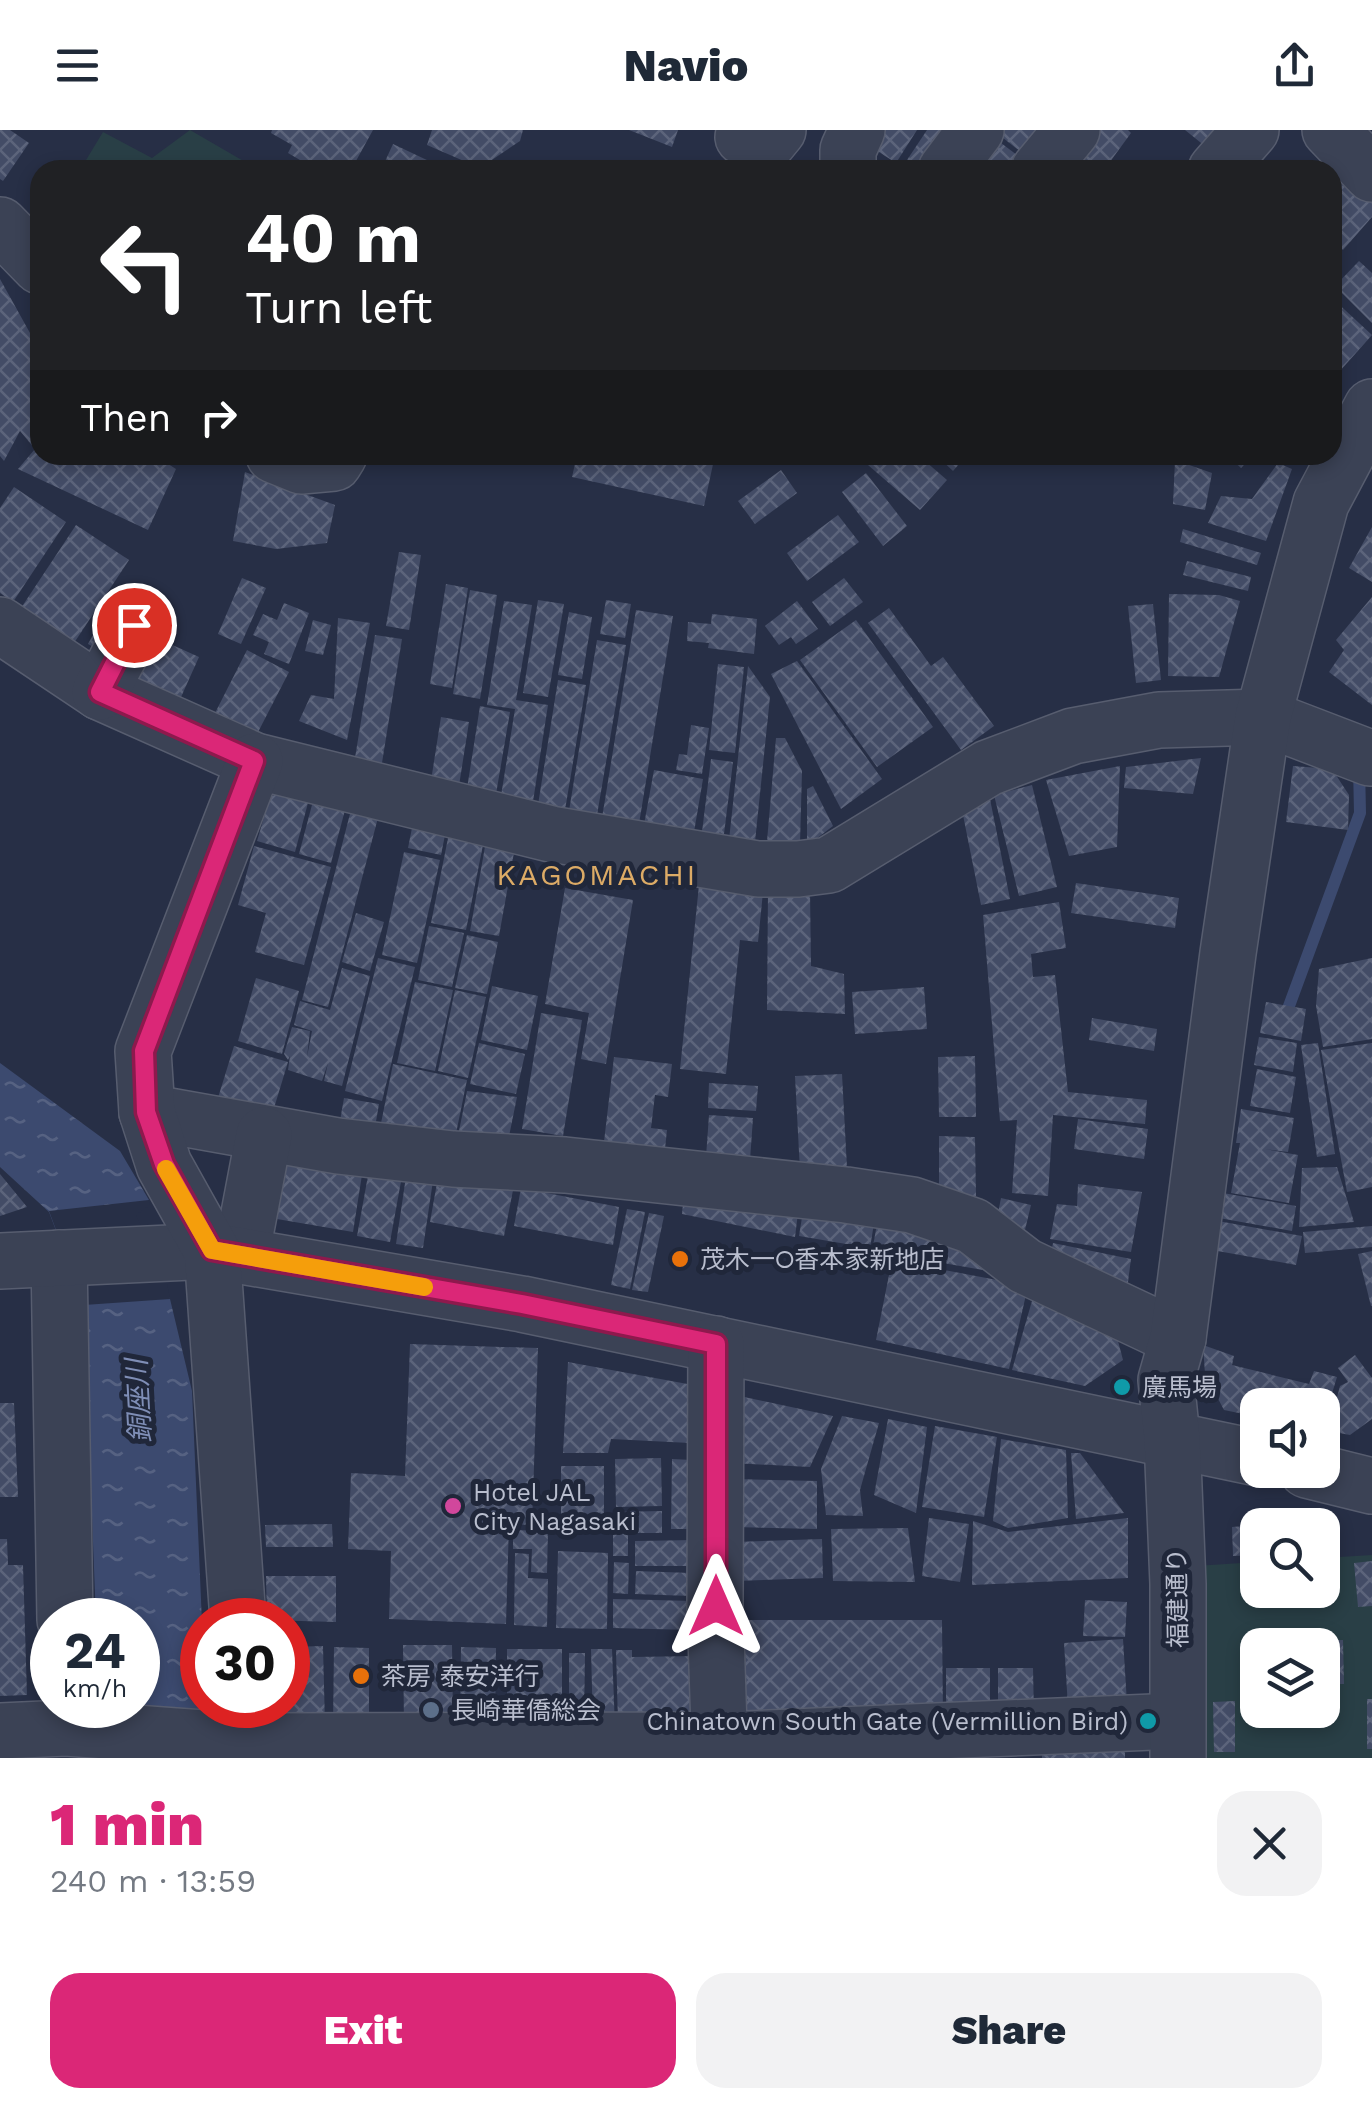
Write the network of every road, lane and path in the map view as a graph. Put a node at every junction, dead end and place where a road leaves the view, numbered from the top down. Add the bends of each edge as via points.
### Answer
1 (745, 130) edge
2 (778, 130) edge
3 (856, 130) edge
4 (976, 130) edge
5 (1072, 130) edge
6 (1250, 130) edge
7 (1330, 130) edge
8 (848, 160) edge
9 (954, 160) edge
10 (1048, 160) edge
11 (1224, 160) edge
12 (1372, 174) edge
13 (0, 225) edge
14 (30, 256) edge
15 (1359, 429) edge
16 (1342, 463) edge
17 (1341, 465) edge
18 (134, 625) dead end
19 (0, 626) edge
20 (100, 692) junction
21 (1264, 717) junction
22 (254, 761) junction
23 (1372, 762) edge
24 (146, 1112) junction
25 (264, 1135) junction
26 (226, 1253) junction
27 (59, 1258) junction
28 (0, 1261) edge
29 (1178, 1338) junction
30 (716, 1344) junction
31 (1172, 1438) junction
32 (1240, 1454) edge
33 (1340, 1478) edge
34 (1372, 1486) edge
35 (65, 1598) edge
36 (237, 1598) edge
37 (67, 1730) edge
38 (0, 1732) edge
39 (234, 1736) edge
40 (1178, 1739) edge
41 (720, 1749) edge

1 - 2 street via 744,137 770,141
3 - 8 street
4 - 9 street
5 - 10 street
6 - 11 street
7 - 12 street
13 - 14 street
15 - 16 street, 福建通り
17 - 21 street, 福建通り via 1321,504
18 - 20 street
19 - 20 street
20 - 22 street
21 - 22 street via 1159,720 1073,736 988,768 829,865 798,869 551,834
21 - 23 street
21 - 29 street, 福建通り
22 - 24 street via 144,1051
24 - 25 street
24 - 26 street via 164,1164
25 - 26 street
25 - 29 street via 912,1205 973,1226 1025,1266
26 - 27 street
26 - 30 street
26 - 36 street
27 - 28 street
27 - 35 street
29 - 31 street, 福建通り via 1166,1380
30 - 31 street
30 - 41 street
31 - 32 street
31 - 40 street, 福建通り
33 - 34 street
37 - 38 street
37 - 39 street
39 - 41 street
40 - 41 street

